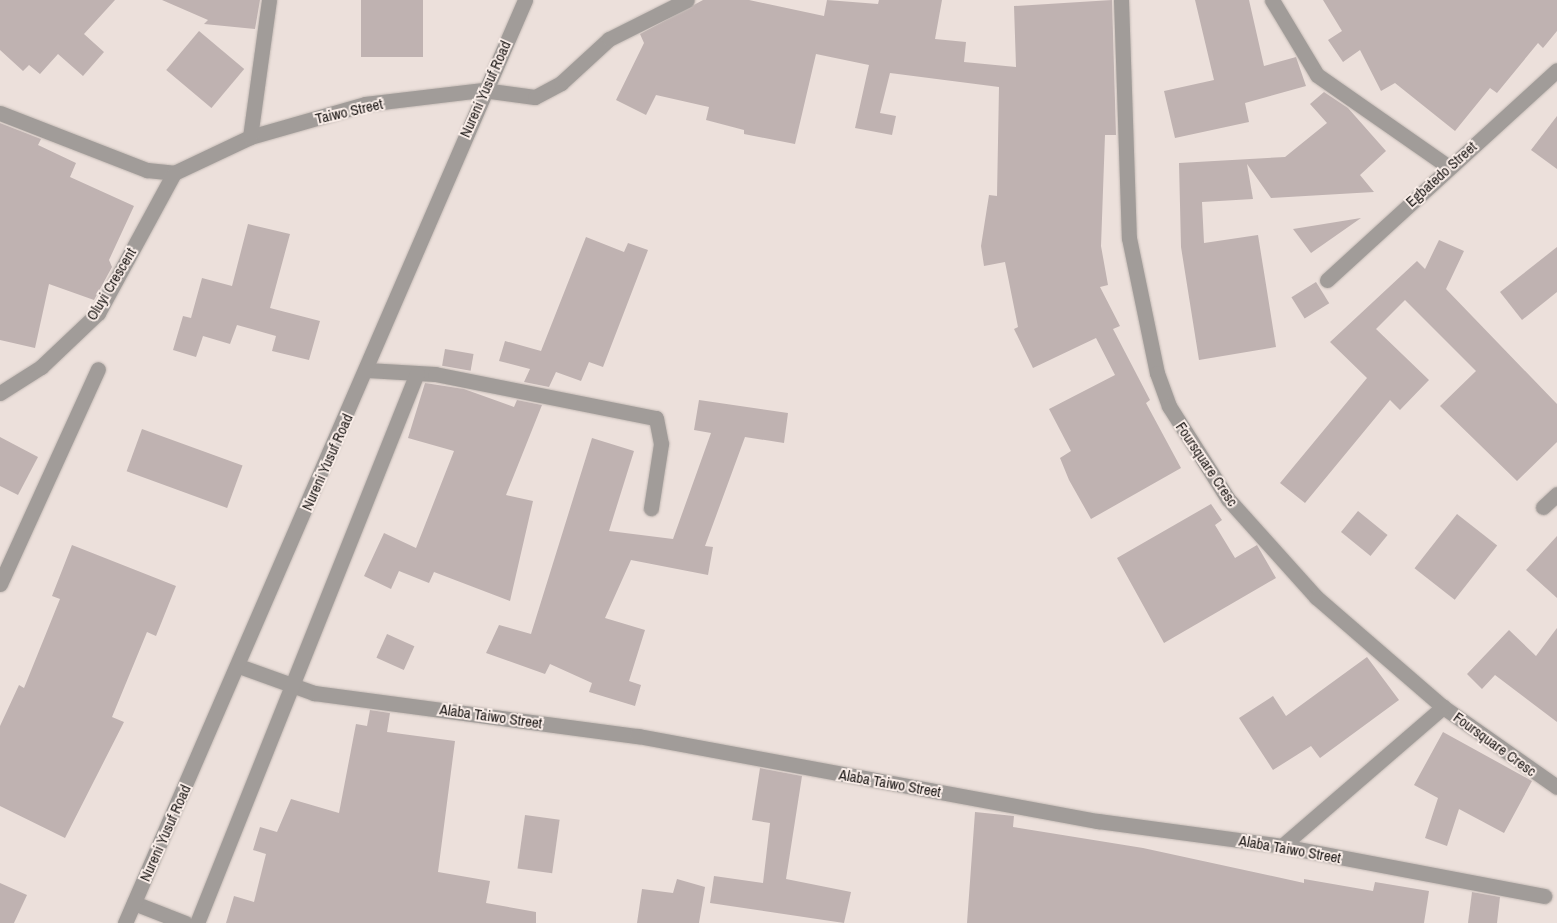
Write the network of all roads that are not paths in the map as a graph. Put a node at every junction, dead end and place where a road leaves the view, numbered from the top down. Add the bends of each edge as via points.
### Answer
1 (269, 0) edge
2 (525, 0) edge
3 (687, 0) edge
4 (1121, 0) edge
5 (1272, 0) edge
6 (1557, 70) edge
7 (483, 90) junction
8 (0, 113) edge
9 (250, 137) junction
10 (1449, 167) junction
11 (174, 172) junction
12 (1327, 280) dead end
13 (98, 369) dead end
14 (367, 370) junction
15 (417, 373) junction
16 (0, 392) edge
17 (1557, 494) edge
18 (1543, 507) dead end
19 (651, 508) dead end
20 (0, 584) edge
21 (239, 666) junction
22 (294, 688) junction
23 (1443, 707) junction
24 (1557, 787) edge
25 (1282, 846) junction
26 (1544, 896) dead end
27 (134, 904) junction
28 (125, 923) edge
29 (185, 923) edge
30 (197, 923) edge

1 - 9 street
2 - 7 street, Nureni Yusuf Road
3 - 7 street, Taiwo Street via 609,39 562,83 535,97
4 - 23 street, Foursquare Cresc via 1129,238 1156,373 1169,406 1228,499 1275,556
5 - 10 street via 1317,75
6 - 10 street, Egbatedo Street
7 - 9 street, Taiwo Street via 365,104
7 - 14 street, Nureni Yusuf Road
8 - 11 street, Taiwo Street via 147,170
9 - 11 street, Taiwo Street
10 - 12 street, Egbatedo Street
11 - 16 street, Oluyi Crescent via 98,313 41,367
13 - 20 street
14 - 15 street
14 - 21 street, Nureni Yusuf Road
15 - 19 street via 532,390 656,418 661,444
15 - 22 street
17 - 18 street
21 - 22 street, Alaba Taiwo Street
21 - 27 street, Nureni Yusuf Road
22 - 25 street, Alaba Taiwo Street via 638,736 1098,820
22 - 30 street
23 - 24 street, Foursquare Cresc
23 - 25 street
25 - 26 street, Alaba Taiwo Street
27 - 28 street, Nureni Yusuf Road
27 - 29 street

